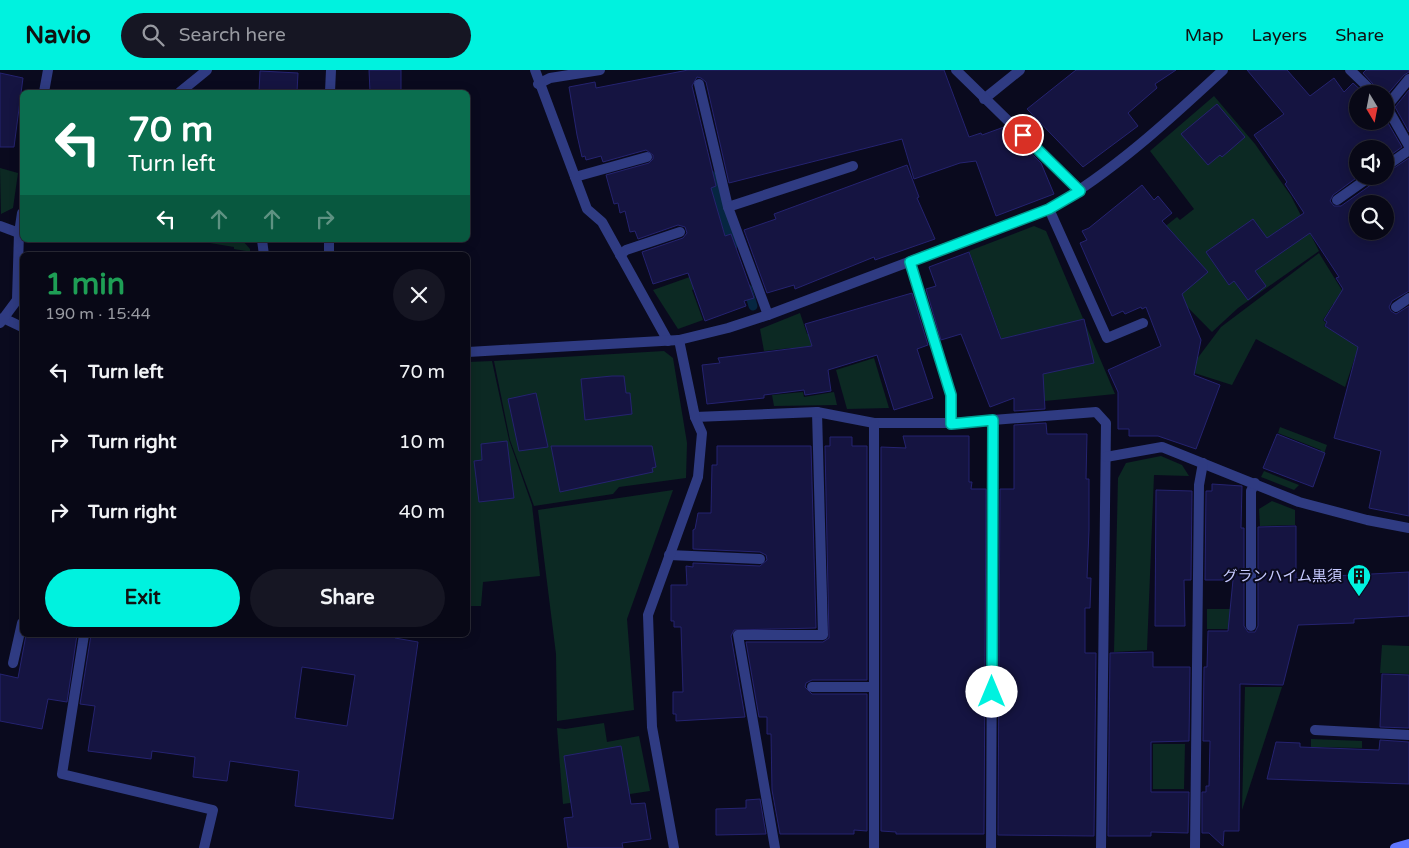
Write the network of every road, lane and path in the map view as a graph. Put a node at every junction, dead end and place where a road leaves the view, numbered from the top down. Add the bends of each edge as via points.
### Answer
1 (48, 70) edge
2 (207, 70) edge
3 (331, 70) edge
4 (535, 70) edge
5 (600, 70) edge
6 (956, 70) edge
7 (1020, 70) edge
8 (1223, 70) edge
9 (1350, 70) edge
10 (1409, 79) edge
11 (538, 84) junction
12 (699, 84) dead end
13 (1366, 85) edge
14 (44, 90) edge
15 (182, 90) edge
16 (330, 90) edge
17 (1394, 96) edge
18 (984, 99) junction
19 (1394, 119) edge
20 (1409, 146) edge
21 (1409, 150) edge
22 (647, 157) dead end
23 (1394, 161) edge
24 (853, 166) dead end
25 (575, 177) junction
26 (1358, 185) edge
27 (1080, 191) junction
28 (1337, 200) dead end
29 (728, 207) junction
30 (1049, 209) junction
31 (0, 226) edge
32 (20, 226) edge
33 (680, 232) dead end
34 (19, 233) junction
35 (620, 255) junction
36 (910, 262) junction
37 (1409, 298) edge
38 (1396, 307) dead end
39 (768, 315) junction
40 (1, 320) edge
41 (1143, 323) dead end
42 (20, 326) edge
43 (679, 340) junction
44 (668, 341) junction
45 (470, 352) edge
46 (817, 412) junction
47 (695, 417) junction
48 (993, 420) junction
49 (874, 423) junction
50 (951, 424) junction
51 (1106, 457) junction
52 (1203, 462) junction
53 (1256, 483) junction
54 (1409, 528) edge
55 (669, 555) junction
56 (760, 559) dead end
57 (1251, 626) dead end
58 (20, 632) edge
59 (84, 637) edge
60 (13, 663) dead end
61 (812, 687) dead end
62 (874, 687) junction
63 (1315, 730) dead end
64 (1409, 734) edge
65 (204, 848) edge
66 (674, 848) edge
67 (776, 848) edge
68 (874, 848) edge
69 (991, 848) edge
70 (1101, 848) edge
71 (1195, 848) edge

1 - 14 street
2 - 15 street
3 - 16 street
4 - 11 street
5 - 11 street via 550,78
6 - 18 street
7 - 18 street
8 - 27 street via 1155,134
9 - 13 street
10 - 17 street
11 - 25 street
12 - 29 street
18 - 27 street
19 - 20 street
21 - 23 street
22 - 25 street
24 - 29 street
25 - 35 street via 588,209 602,222
26 - 28 street
27 - 30 street
29 - 39 street
30 - 36 street
30 - 41 street via 1106,338
31 - 34 street
32 - 34 street
33 - 35 street via 626,250
34 - 40 street via 17,300
35 - 44 street
36 - 39 street
36 - 50 street via 951,395
37 - 38 street
39 - 43 street
40 - 42 street
43 - 44 street
43 - 47 street
44 - 45 street
46 - 47 street
46 - 49 street
46 - 67 street via 823,635 738,635
47 - 55 street via 702,433 698,477
48 - 50 street
48 - 51 street via 1096,412 1106,423
48 - 69 street
49 - 50 street
49 - 62 street
51 - 52 street via 1162,447
51 - 70 street
52 - 53 street
52 - 71 street via 1199,485
53 - 54 street via 1299,502
53 - 57 street via 1251,491
55 - 56 street
55 - 66 street via 648,615 648,660 652,727
58 - 60 street
59 - 65 street via 62,774 213,810
61 - 62 street
62 - 68 street
63 - 64 street

